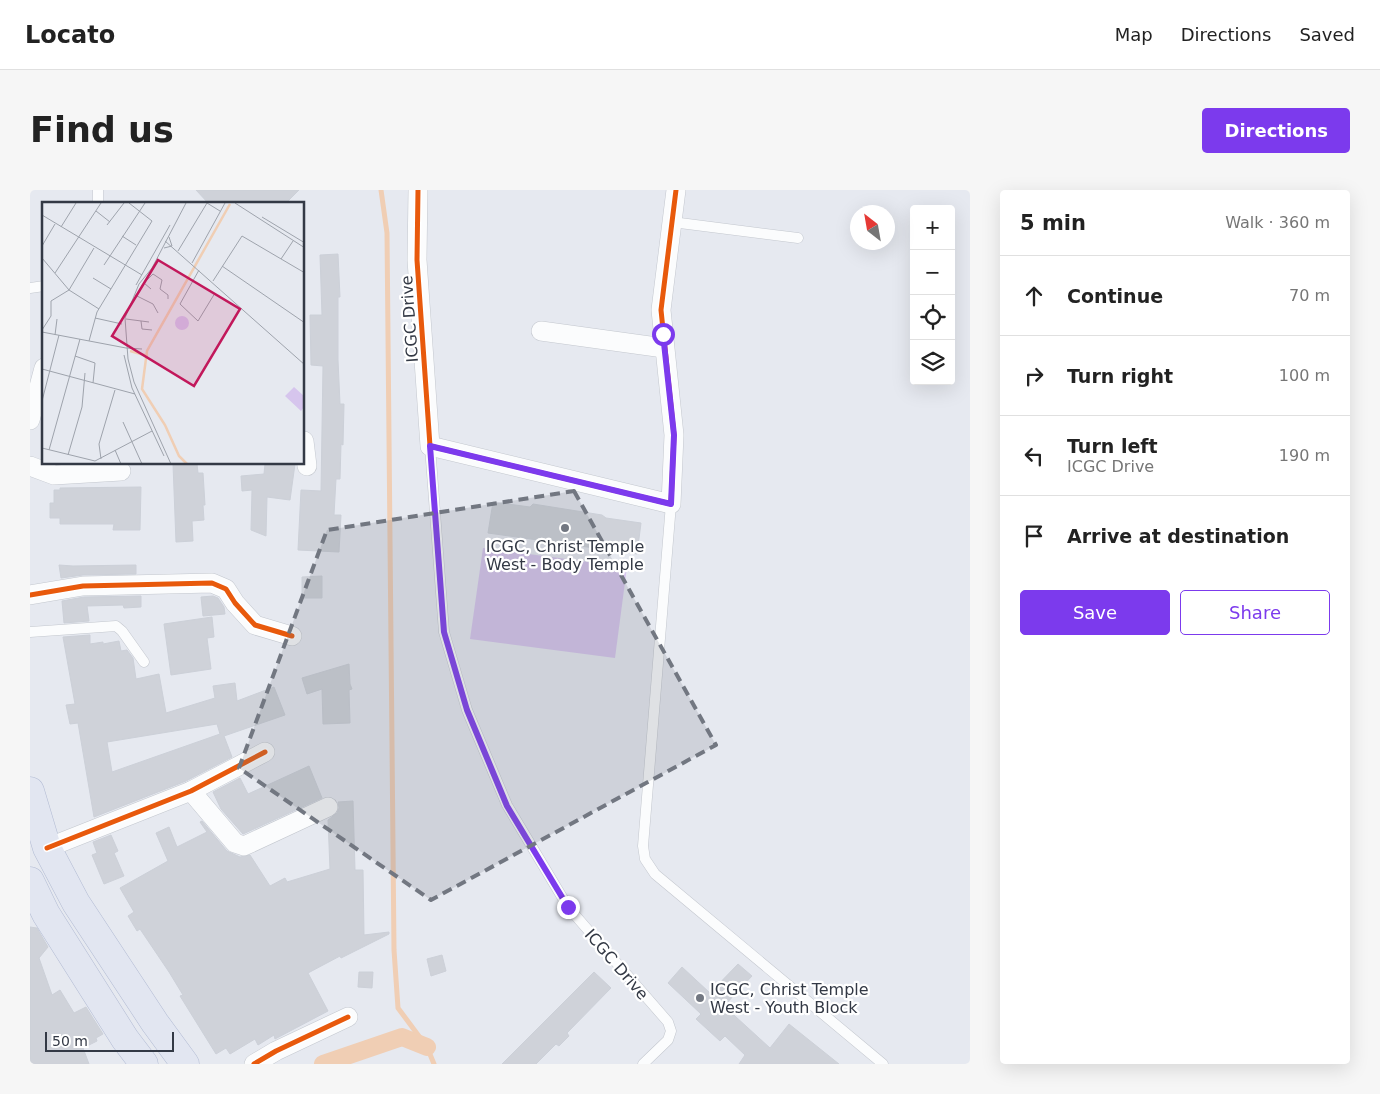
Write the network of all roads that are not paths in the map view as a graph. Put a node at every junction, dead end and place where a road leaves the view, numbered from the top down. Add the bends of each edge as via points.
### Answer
1 (418, 190) edge
2 (676, 190) edge
3 (672, 222) junction
4 (798, 238) dead end
5 (541, 331) dead end
6 (664, 348) junction
7 (42, 375) edge
8 (30, 420) edge
9 (430, 446) junction
10 (305, 449) edge
11 (30, 466) edge
12 (307, 466) dead end
13 (121, 471) dead end
14 (671, 504) junction
15 (30, 596) edge
16 (30, 632) edge
17 (292, 636) dead end
18 (144, 662) dead end
19 (265, 752) dead end
20 (191, 791) junction
21 (30, 792) edge
22 (328, 807) dead end
23 (47, 848) junction
24 (30, 881) edge
25 (38, 917) edge
26 (348, 1017) dead end
27 (125, 1039) junction
28 (134, 1064) edge
29 (144, 1064) edge
30 (185, 1064) edge
31 (254, 1064) edge
32 (643, 1064) edge
33 (883, 1064) edge

1 - 9 street, ICGC Drive via 417,260
2 - 3 street
3 - 4 lane
3 - 6 street via 661,310
5 - 6 street
6 - 14 street via 674,435
7 - 8 street
9 - 14 street
9 - 32 lane, ICGC Drive via 444,632 467,710 507,806 568,907 668,1022 671,1032 668,1040
10 - 12 street
11 - 13 street via 54,475
14 - 33 lane via 643,846 646,859 655,874
15 - 17 street via 84,586 212,582 226,589 255,624
16 - 18 lane via 116,626
19 - 20 street
20 - 22 street via 234,843 244,846
20 - 23 street
21 - 23 main road
23 - 30 main road via 76,903
24 - 25 main road
25 - 27 main road
26 - 31 street
27 - 28 main road
27 - 29 main road

